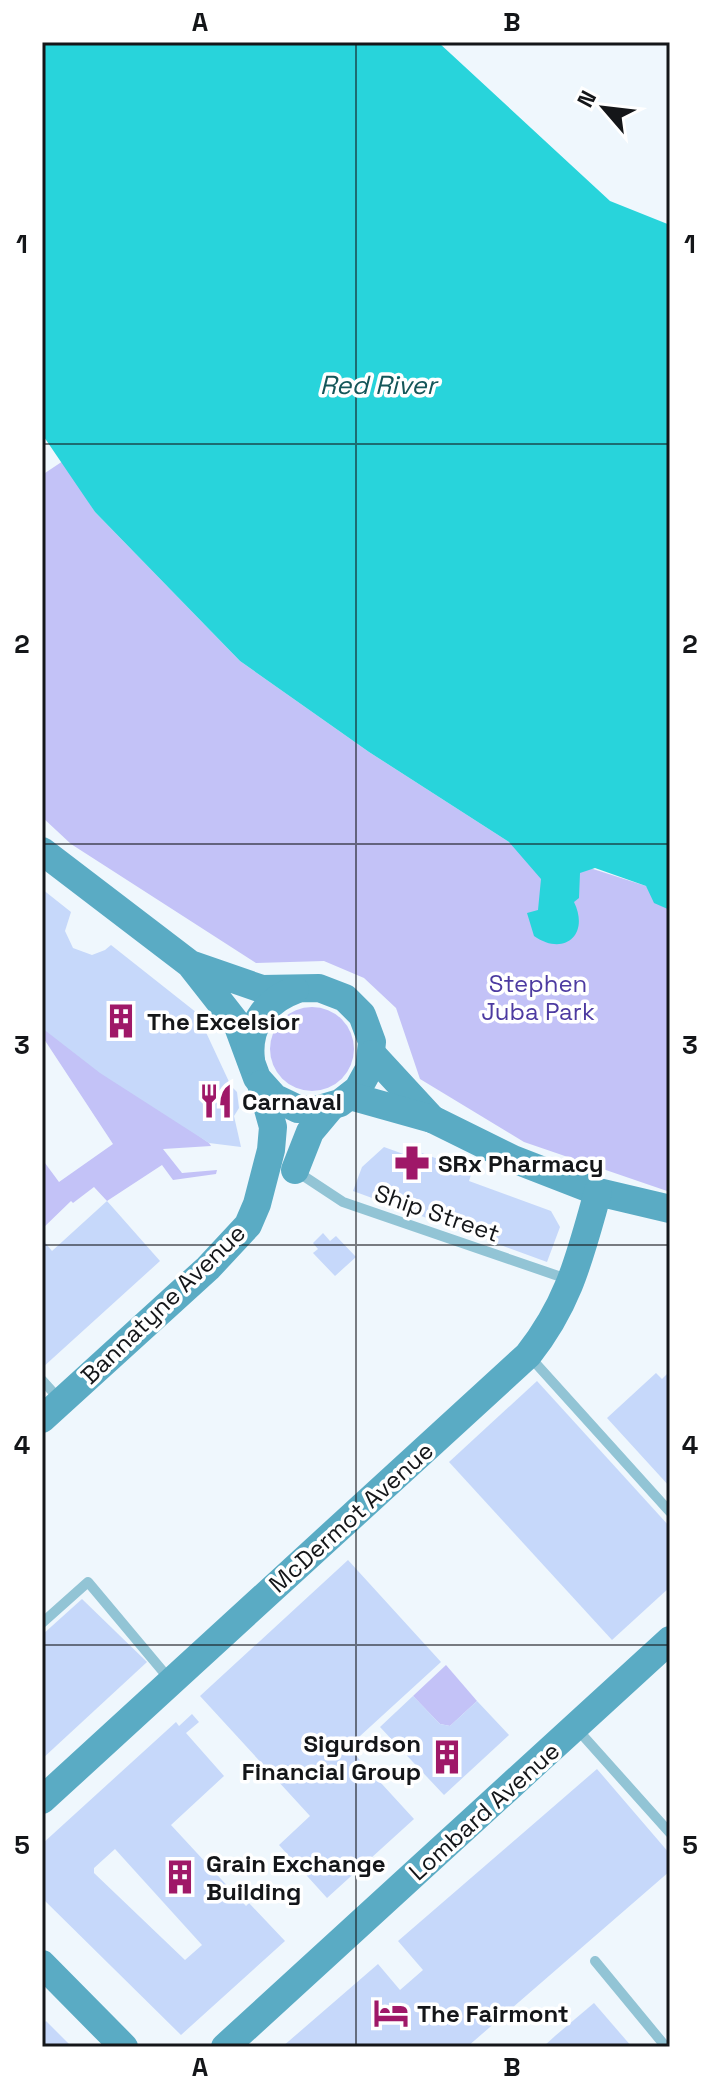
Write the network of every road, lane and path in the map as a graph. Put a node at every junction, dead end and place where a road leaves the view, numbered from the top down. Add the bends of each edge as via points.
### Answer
1 (42, 851) edge
2 (190, 964) junction
3 (296, 990) junction
4 (372, 1054) junction
5 (256, 1073) junction
6 (341, 1102) junction
7 (432, 1119) junction
8 (295, 1170) joint
9 (598, 1192) junction
10 (670, 1209) edge
11 (572, 1281) junction
12 (528, 1355) junction
13 (42, 1380) edge
14 (52, 1410) edge
15 (670, 1512) edge
16 (42, 1623) edge
17 (670, 1640) edge
18 (171, 1682) junction
19 (576, 1728) junction
20 (42, 1800) edge
21 (670, 1833) edge
22 (595, 1961) dead end
23 (45, 1974) edge
24 (124, 2047) edge
25 (225, 2047) edge
26 (666, 2047) edge

1 - 2 street
2 - 3 street via 262,989
2 - 5 street, Bannatyne Avenue via 237,1024
3 - 4 street via 327,990 352,1003 369,1029
3 - 5 street via 274,1001 257,1022 251,1040
4 - 6 street via 364,1080
4 - 7 street
5 - 6 street via 275,1098 289,1106 305,1110
5 - 14 street, Bannatyne Avenue via 273,1127 248,1225
6 - 7 street
6 - 8 street via 310,1132
7 - 9 street via 513,1159
8 - 11 lane, Ship Street via 343,1202
9 - 10 street
9 - 11 street, McDermot Avenue
11 - 12 street, McDermot Avenue via 550,1327
12 - 15 lane
12 - 18 street, McDermot Avenue
13 - 14 lane
16 - 18 lane via 88,1582
17 - 19 street, Lombard Avenue
18 - 20 street, McDermot Avenue
19 - 21 lane
19 - 25 street, Lombard Avenue
22 - 26 lane
23 - 24 street

